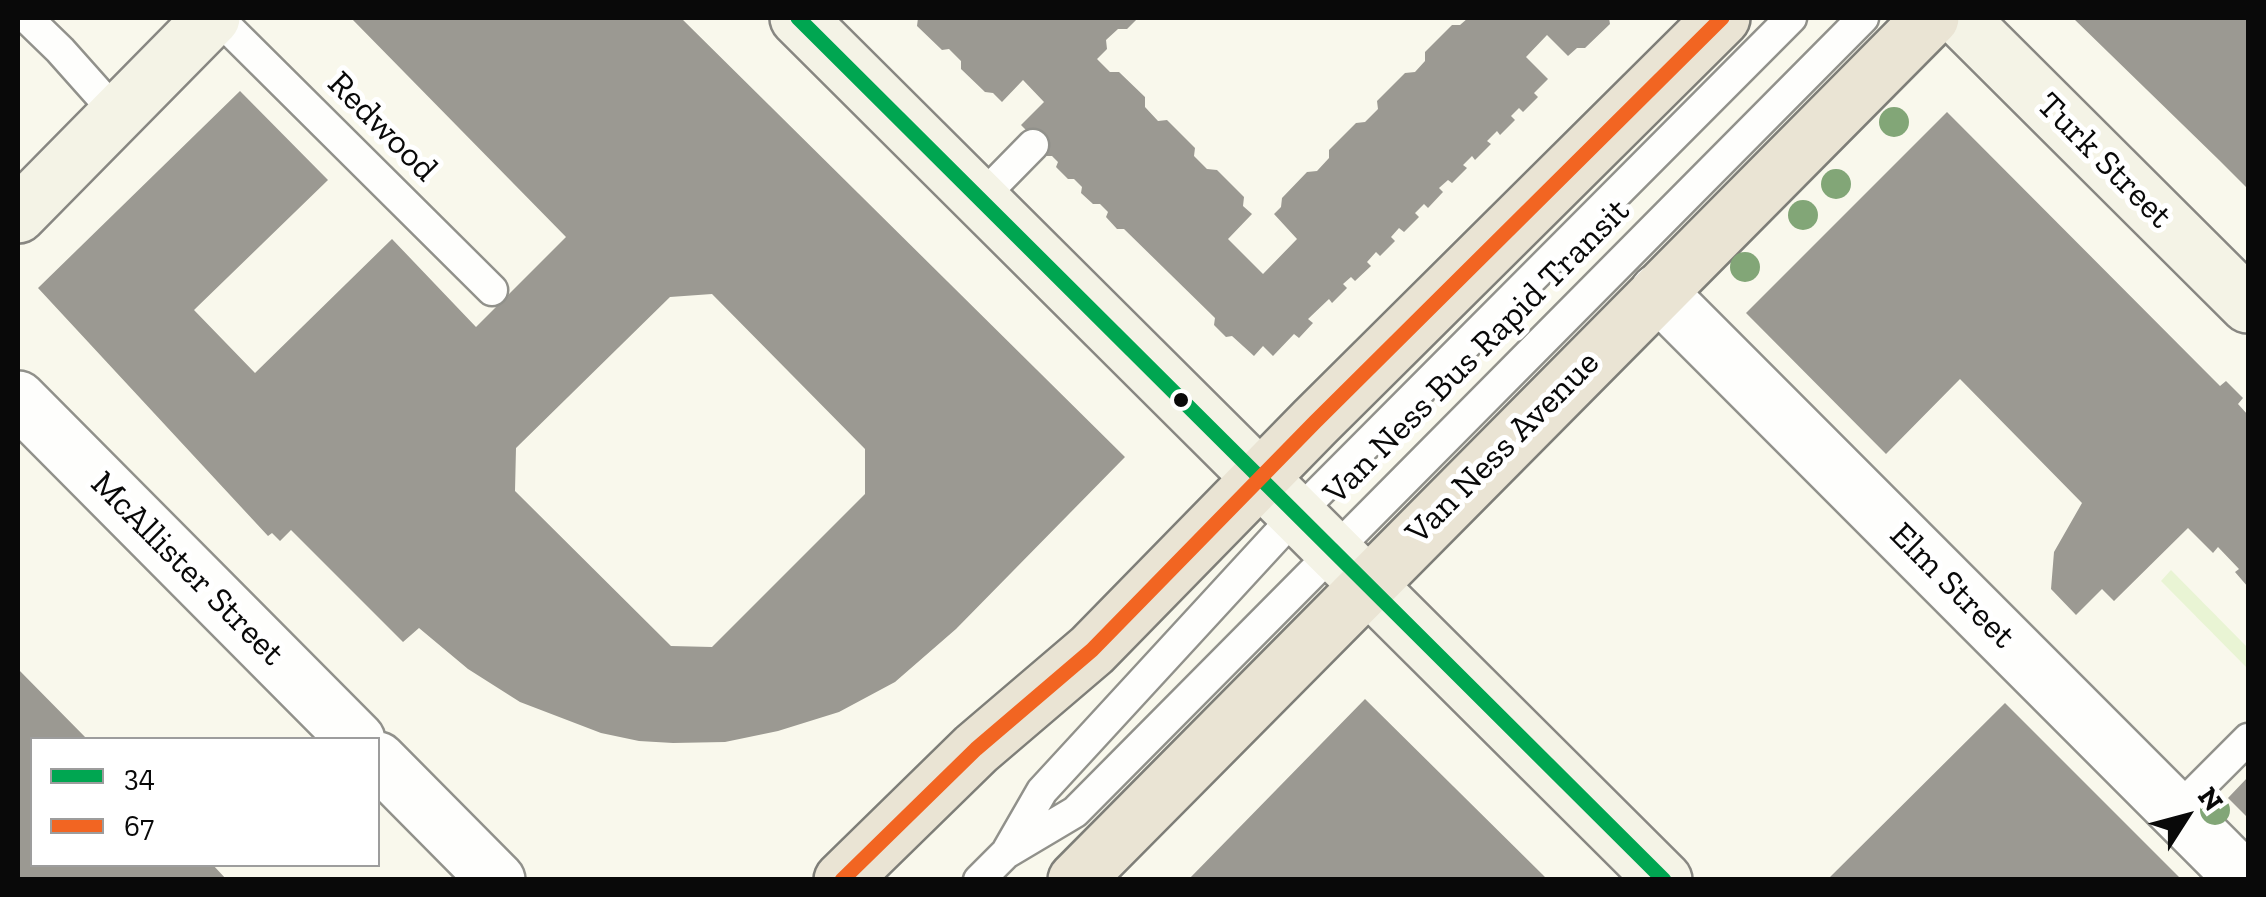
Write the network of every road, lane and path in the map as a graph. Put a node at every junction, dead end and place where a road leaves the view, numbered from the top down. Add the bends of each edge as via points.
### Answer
1 (27, 18) edge
2 (215, 18) edge
3 (798, 18) edge
4 (1722, 18) edge
5 (1792, 18) edge
6 (1862, 18) edge
7 (1931, 18) edge
8 (1960, 18) edge
9 (117, 114) junction
10 (1033, 144) dead end
11 (980, 198) junction
12 (18, 215) edge
13 (492, 290) dead end
14 (1658, 292) junction
15 (2248, 305) edge
16 (18, 401) edge
17 (1315, 532) junction
18 (354, 737) edge
19 (2248, 739) edge
20 (380, 762) edge
21 (2176, 811) junction
22 (1006, 853) junction
23 (1080, 878) edge
24 (497, 880) edge
25 (842, 880) edge
26 (979, 880) edge
27 (1664, 880) edge
28 (2245, 880) edge

1 - 9 lane
2 - 9 main road
2 - 13 lane, Redwood
3 - 11 main road
4 - 17 highway, Van Ness Avenue
5 - 17 lane, Van Ness Bus Rapid Transit
6 - 17 lane, Van Ness Bus Rapid Transit
7 - 14 highway, Van Ness Avenue
8 - 15 main road, Turk Street
9 - 12 main road
10 - 11 lane
11 - 17 main road
14 - 17 highway, Van Ness Avenue
14 - 21 street, Elm Street
16 - 18 street, McAllister Street
17 - 22 lane, Van Ness Bus Rapid Transit via 1042,791
17 - 22 lane, Van Ness Bus Rapid Transit via 1075,812
17 - 23 highway, Van Ness Avenue
17 - 25 highway, Van Ness Avenue via 1092,650 976,749
17 - 27 main road
19 - 21 lane
20 - 24 street
21 - 28 street, Elm Street
22 - 26 lane, Van Ness Bus Rapid Transit

